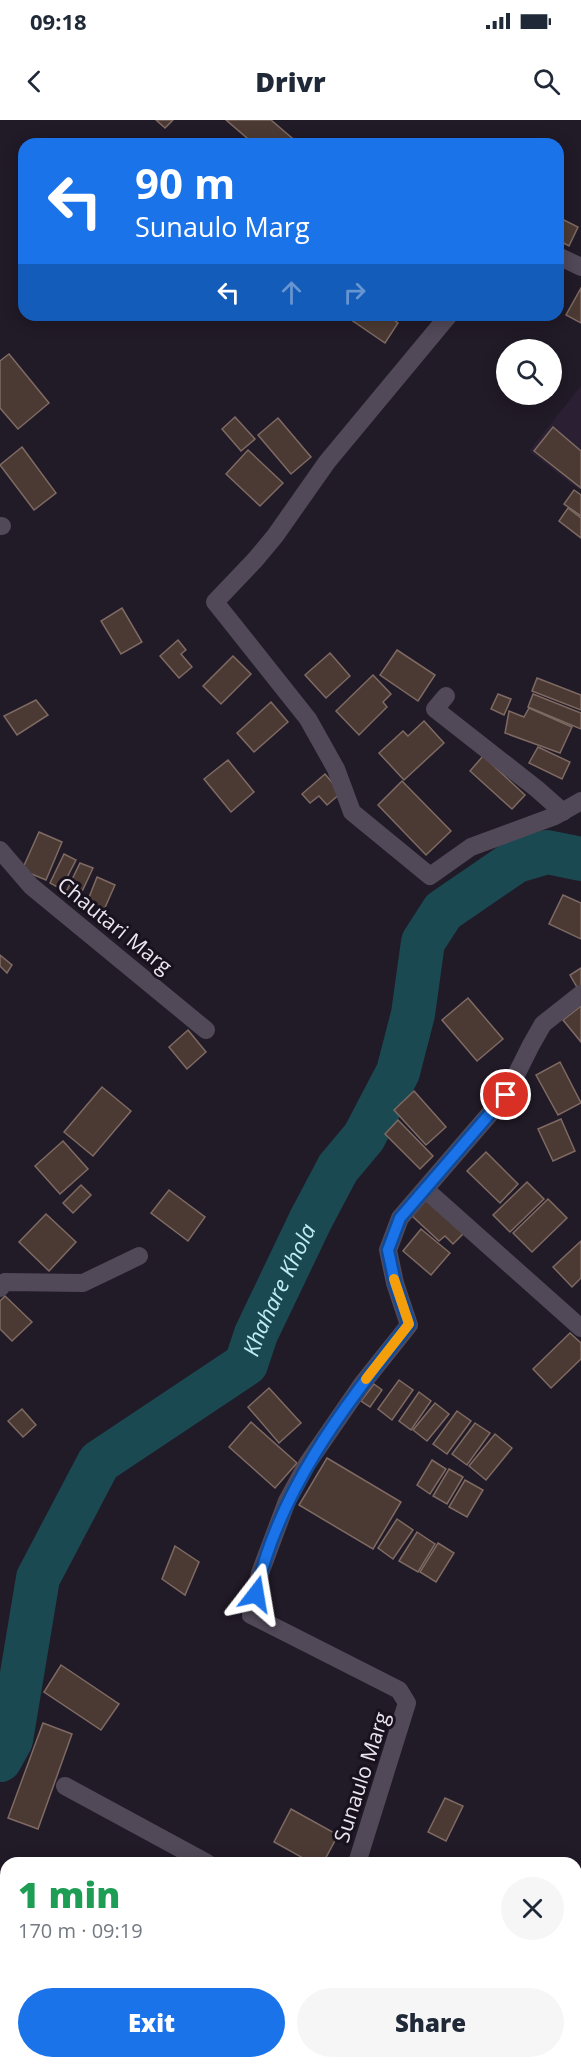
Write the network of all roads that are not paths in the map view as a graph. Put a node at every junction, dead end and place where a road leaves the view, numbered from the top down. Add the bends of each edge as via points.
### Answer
1 (564, 259) edge
2 (581, 267) edge
3 (443, 321) edge
4 (446, 696) dead end
5 (581, 801) edge
6 (562, 812) junction
7 (0, 850) edge
8 (581, 994) edge
9 (206, 1030) dead end
10 (426, 1190) junction
11 (139, 1256) dead end
12 (0, 1288) edge
13 (581, 1328) edge
14 (65, 1786) dead end
15 (196, 1857) edge
16 (359, 1857) edge

1 - 2 street
3 - 6 street via 327,462 275,536 214,602 308,719 336,769 352,812 430,876 471,847
4 - 6 street via 435,709
5 - 6 street
7 - 9 street, Chautari Marg via 31,886
8 - 10 street, Sunaulo Marg via 543,1024 506,1095
10 - 13 street
10 - 16 street, Sunaulo Marg via 400,1218 388,1250 409,1324 307,1464 287,1501 260,1573 251,1615 399,1690 407,1703
11 - 12 street via 83,1283 5,1282
14 - 15 street

